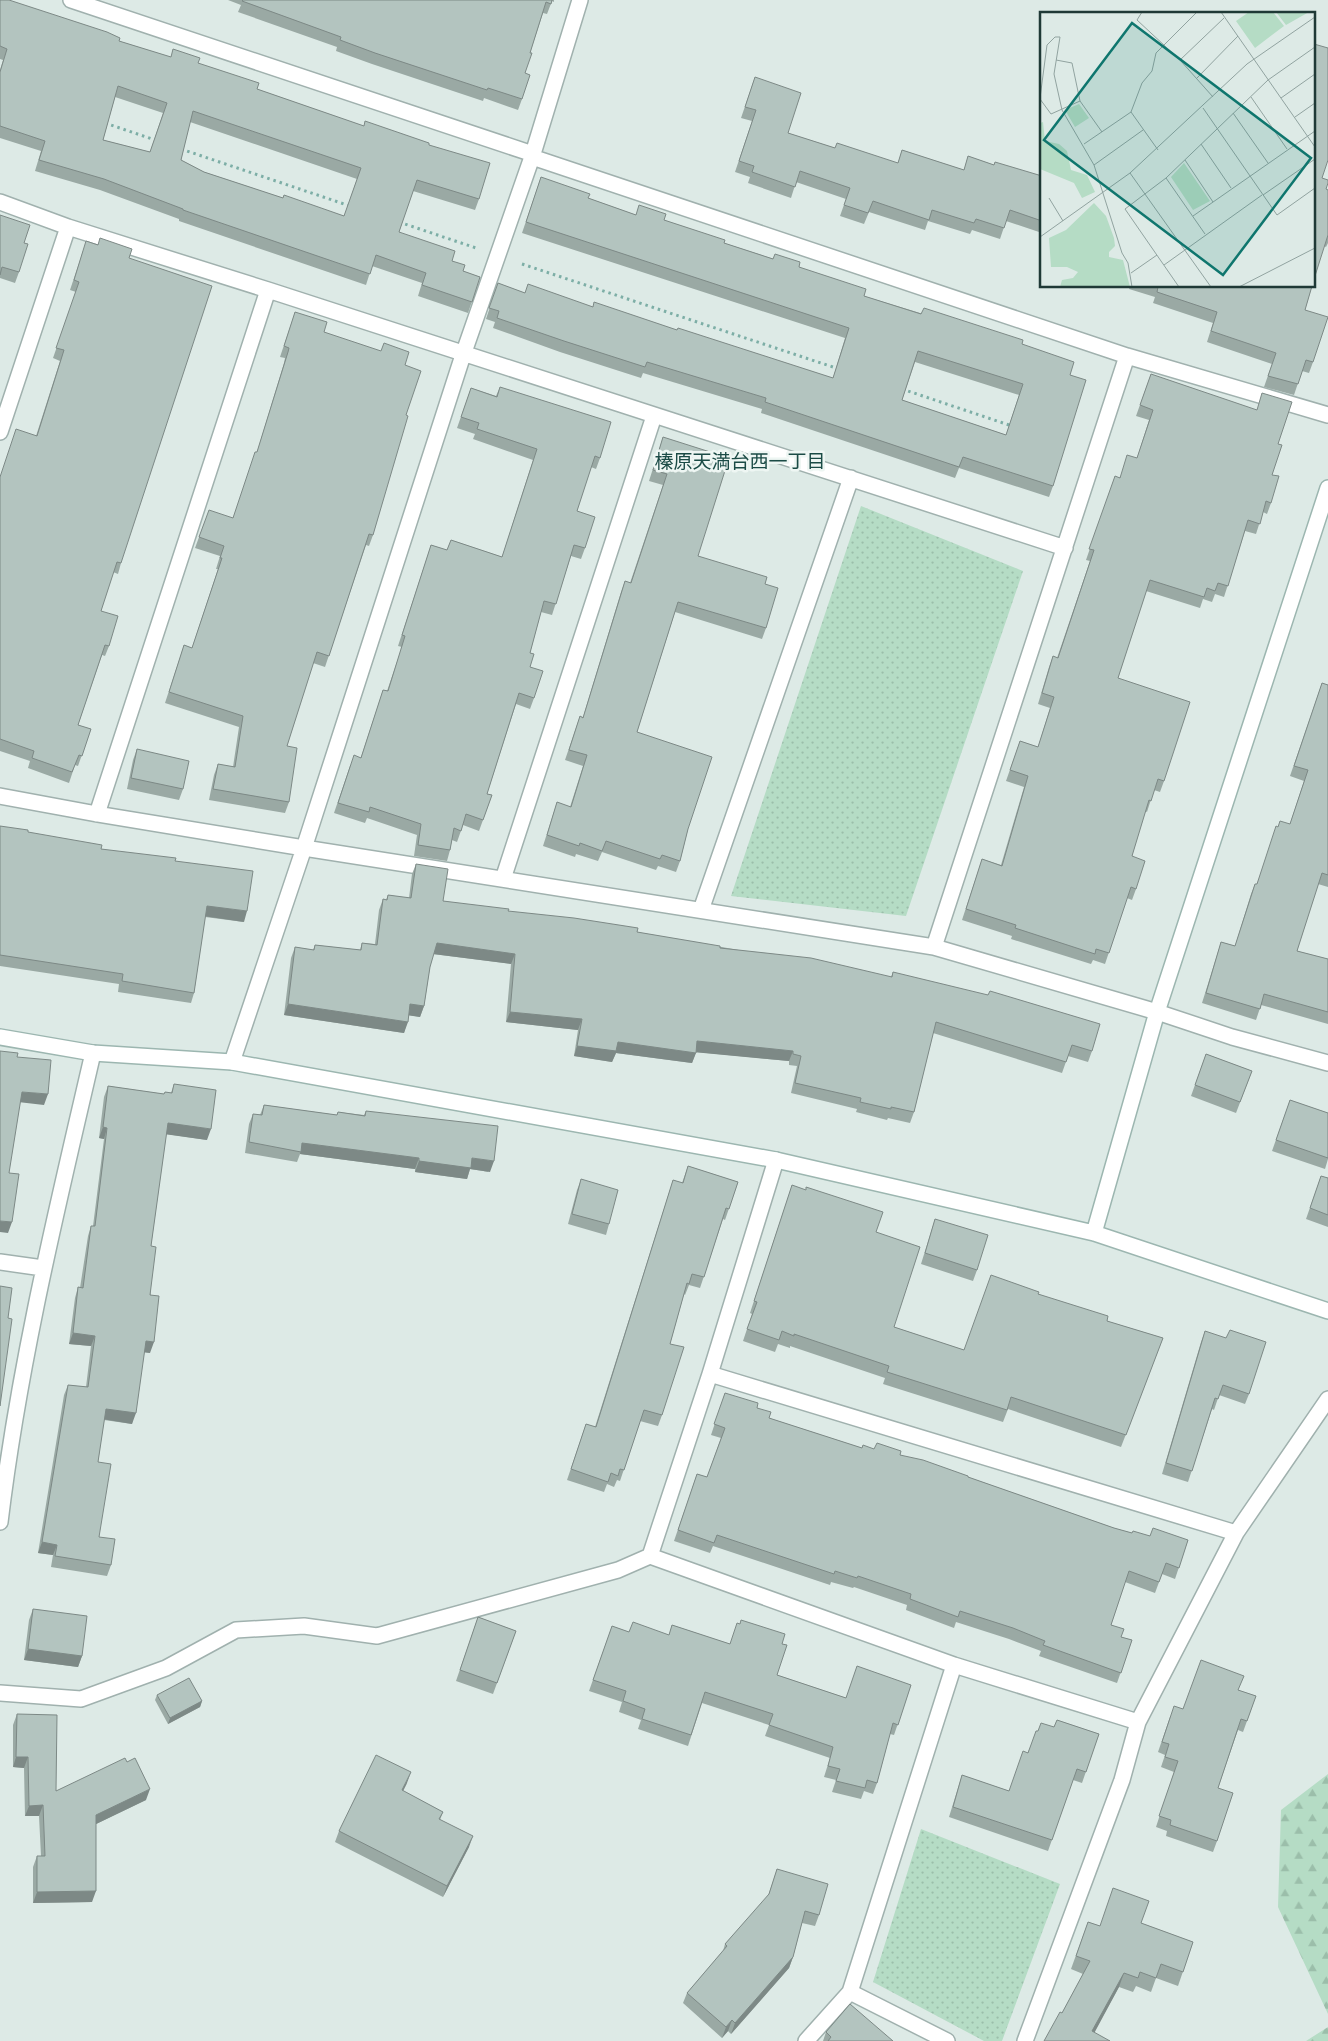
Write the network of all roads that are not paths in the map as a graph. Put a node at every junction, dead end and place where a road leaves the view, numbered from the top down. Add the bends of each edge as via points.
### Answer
1 (71, 0) edge
2 (580, 0) edge
3 (532, 155) junction
4 (0, 202) edge
5 (68, 228) junction
6 (268, 290) junction
7 (463, 354) junction
8 (1128, 356) junction
9 (1328, 415) edge
10 (654, 416) junction
11 (0, 432) edge
12 (850, 478) junction
13 (1328, 488) edge
14 (1065, 548) junction
15 (0, 796) edge
16 (97, 814) junction
17 (304, 848) junction
18 (503, 879) junction
19 (701, 910) junction
20 (934, 947) junction
21 (1157, 1012) junction
22 (0, 1037) edge
23 (93, 1053) junction
24 (232, 1062) junction
25 (1328, 1063) edge
26 (776, 1160) junction
27 (1094, 1233) junction
28 (0, 1262) edge
29 (43, 1268) junction
30 (1328, 1311) edge
31 (710, 1374) junction
32 (1328, 1399) edge
33 (2, 1484) edge
34 (0, 1522) edge
35 (1236, 1533) junction
36 (650, 1556) junction
37 (954, 1666) junction
38 (0, 1693) edge
39 (1138, 1722) junction
40 (850, 1992) junction
41 (806, 2041) edge
42 (947, 2041) edge
43 (1025, 2041) edge

1 - 3 street
2 - 3 street
3 - 7 street
3 - 8 street
4 - 5 street
5 - 6 street
5 - 11 street
6 - 7 street
6 - 16 street
7 - 10 street
7 - 17 street
8 - 9 street
8 - 14 street
10 - 12 street
10 - 18 street
12 - 14 street
12 - 19 street
13 - 21 street
14 - 20 street
15 - 16 street
16 - 17 street
17 - 18 street
17 - 24 street
18 - 19 street
19 - 20 street
20 - 21 street
21 - 25 street via 1232,1037
21 - 27 street
22 - 23 street
23 - 24 street
23 - 29 street
24 - 26 street
26 - 27 street
26 - 31 street
27 - 30 street
28 - 29 street
29 - 33 street
31 - 35 street
31 - 36 street
32 - 35 street
33 - 34 street
35 - 39 street
36 - 37 street
36 - 38 street via 618,1570 377,1636 304,1626 236,1630 166,1668 82,1699
37 - 39 street
37 - 40 street
39 - 43 street via 1122,1780
40 - 41 street
40 - 42 street

